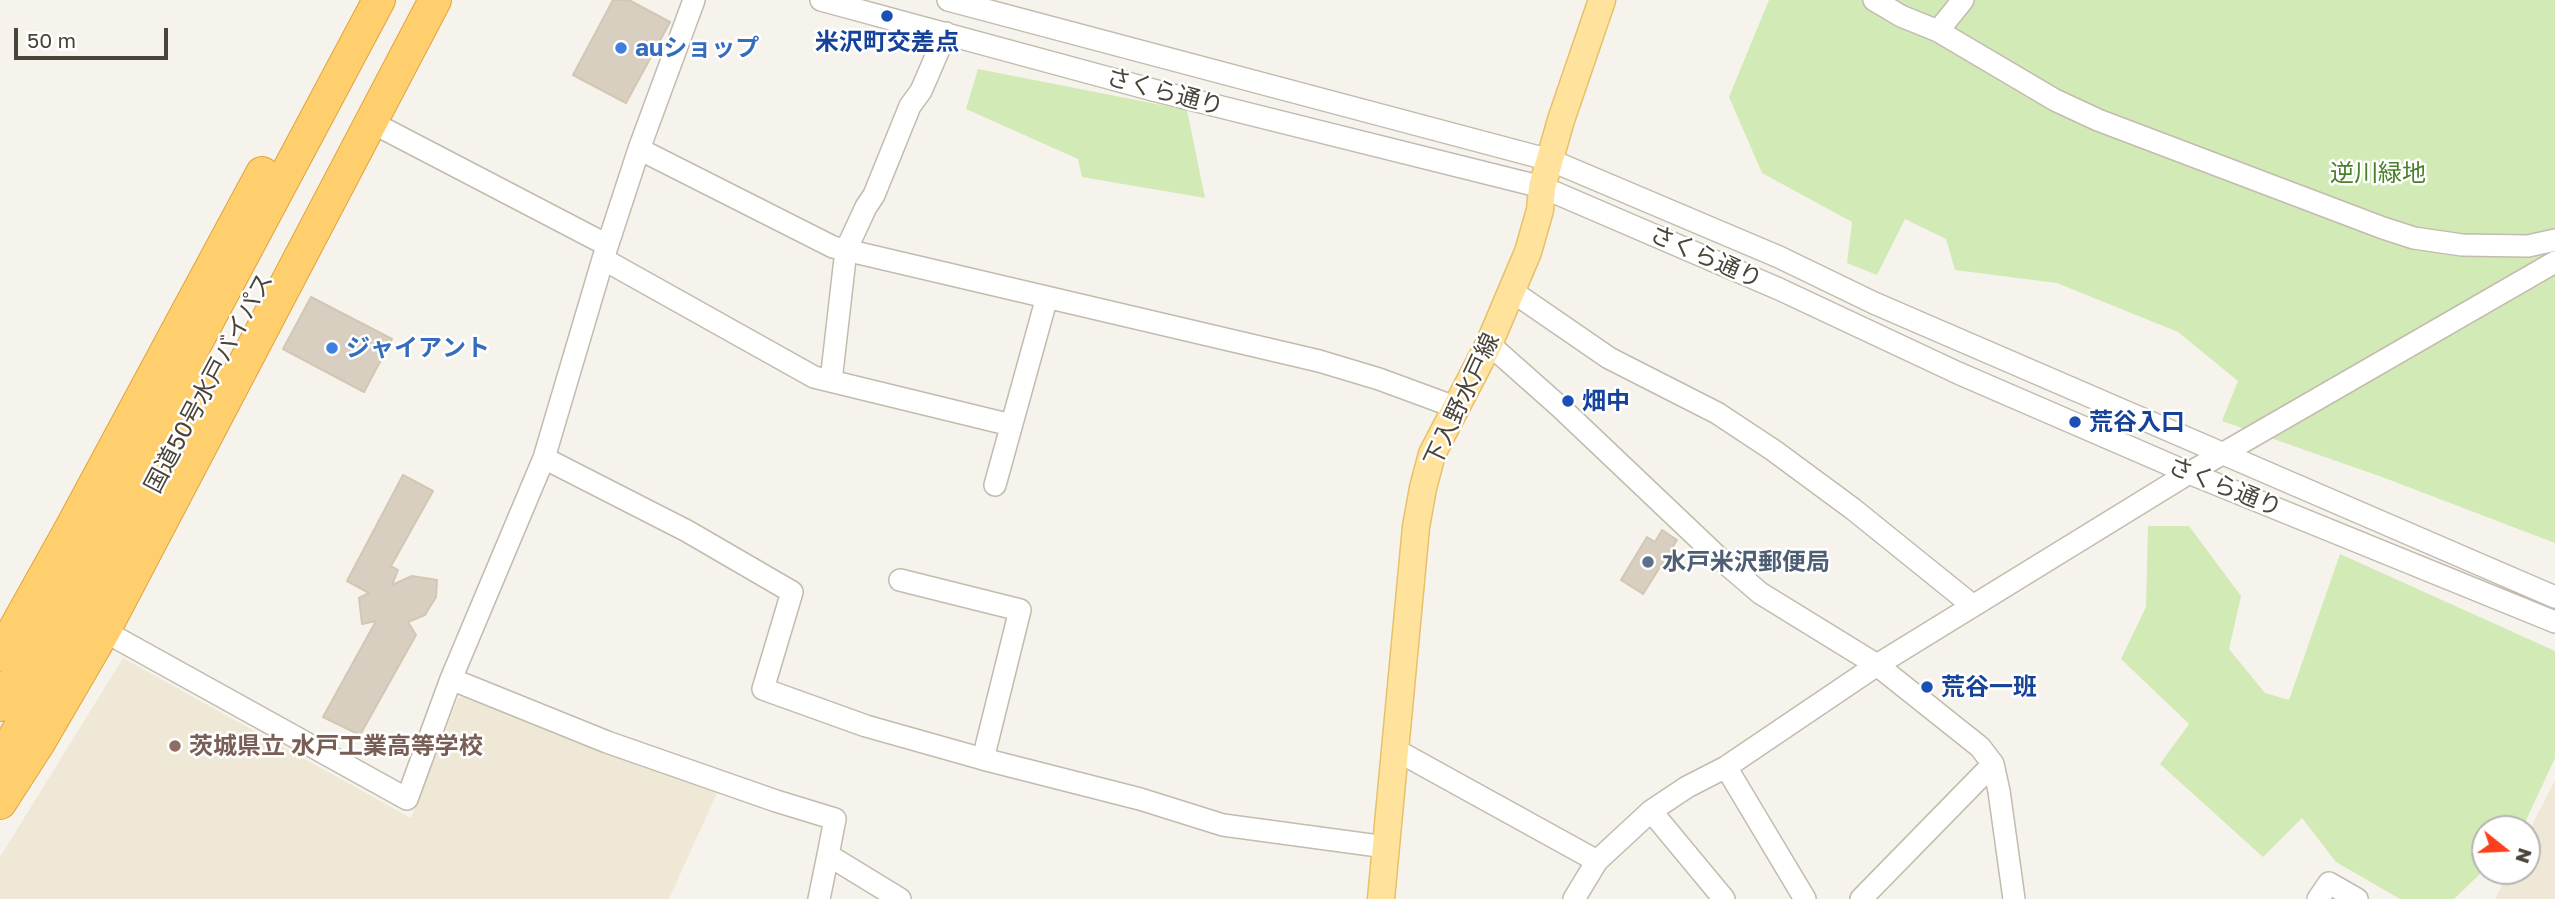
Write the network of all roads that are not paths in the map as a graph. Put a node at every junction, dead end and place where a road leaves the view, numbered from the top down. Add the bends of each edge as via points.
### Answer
1 (355, 0) edge
2 (379, 0) edge
3 (411, 0) edge
4 (435, 0) edge
5 (694, 0) edge
6 (821, 0) edge
7 (948, 0) edge
8 (1602, 0) edge
9 (1874, 0) edge
10 (1963, 0) edge
11 (1938, 31) junction
12 (946, 33) junction
13 (371, 122) junction
14 (639, 149) junction
15 (1550, 160) junction
16 (1542, 187) junction
17 (2555, 240) edge
18 (846, 250) junction
19 (605, 252) junction
20 (2555, 262) edge
21 (1513, 292) junction
22 (1048, 297) junction
23 (1489, 344) junction
24 (831, 381) junction
25 (1455, 407) junction
26 (1011, 425) junction
27 (2224, 453) junction
28 (544, 458) junction
29 (2189, 473) junction
30 (995, 485) dead end
31 (900, 580) dead end
32 (2555, 597) edge
33 (1972, 605) junction
34 (2555, 622) edge
35 (104, 631) junction
36 (0, 655) edge
37 (1877, 665) junction
38 (451, 679) junction
39 (0, 705) edge
40 (1394, 749) junction
41 (5, 755) edge
42 (983, 759) junction
43 (1993, 764) junction
44 (1726, 767) junction
45 (0, 803) edge
46 (1651, 811) junction
47 (1386, 847) junction
48 (828, 855) junction
49 (1597, 861) junction
50 (819, 899) edge
51 (900, 899) edge
52 (1381, 899) edge
53 (1574, 899) edge
54 (1724, 899) edge
55 (1805, 899) edge
56 (1861, 899) edge
57 (2014, 899) edge
58 (2318, 899) edge
59 (2357, 899) edge

1 - 36 highway
2 - 39 highway, 国道50号水戸バイパス via 90,547
3 - 41 highway, 国道50号水戸バイパス via 121,550
4 - 13 highway
5 - 14 street
6 - 12 street, さくら通り
7 - 15 street, さくら通り
8 - 15 main road, 下入野水戸線
9 - 11 street
10 - 11 street
11 - 17 street via 2098,120 2383,228 2462,245 2528,246
12 - 16 street, さくら通り
12 - 18 street
13 - 19 street
13 - 35 highway
14 - 18 street
14 - 19 street
15 - 16 main road, 下入野水戸線
15 - 27 street, さくら通り
16 - 21 main road, 下入野水戸線 via 1537,223
16 - 29 street, さくら通り
18 - 22 street
18 - 24 street
19 - 24 street via 814,377
19 - 28 street
20 - 27 street
21 - 23 main road, 下入野水戸線
21 - 33 street via 1609,358 1717,413 1773,450
22 - 25 street via 1319,361
22 - 26 street
23 - 25 main road, 下入野水戸線
23 - 37 street via 1760,593
24 - 26 street
25 - 40 main road, 下入野水戸線 via 1432,454 1416,527
26 - 30 street
27 - 29 street
27 - 32 street, さくら通り
28 - 38 street
28 - 42 street via 687,531 792,592 764,689 866,726
29 - 33 street
29 - 34 street, さくら通り
31 - 42 street via 1020,610
33 - 37 street
35 - 38 street via 407,799
35 - 45 highway
37 - 43 street via 1958,728
37 - 44 street
38 - 48 street via 607,741 835,819
40 - 47 main road, 下入野水戸線
40 - 49 street
42 - 47 street via 1223,825
43 - 56 street
43 - 57 street
44 - 46 street
44 - 55 street
46 - 49 street
46 - 54 street
47 - 52 main road, 下入野水戸線
48 - 50 street
48 - 51 street
49 - 53 street
58 - 59 street via 2329,883

